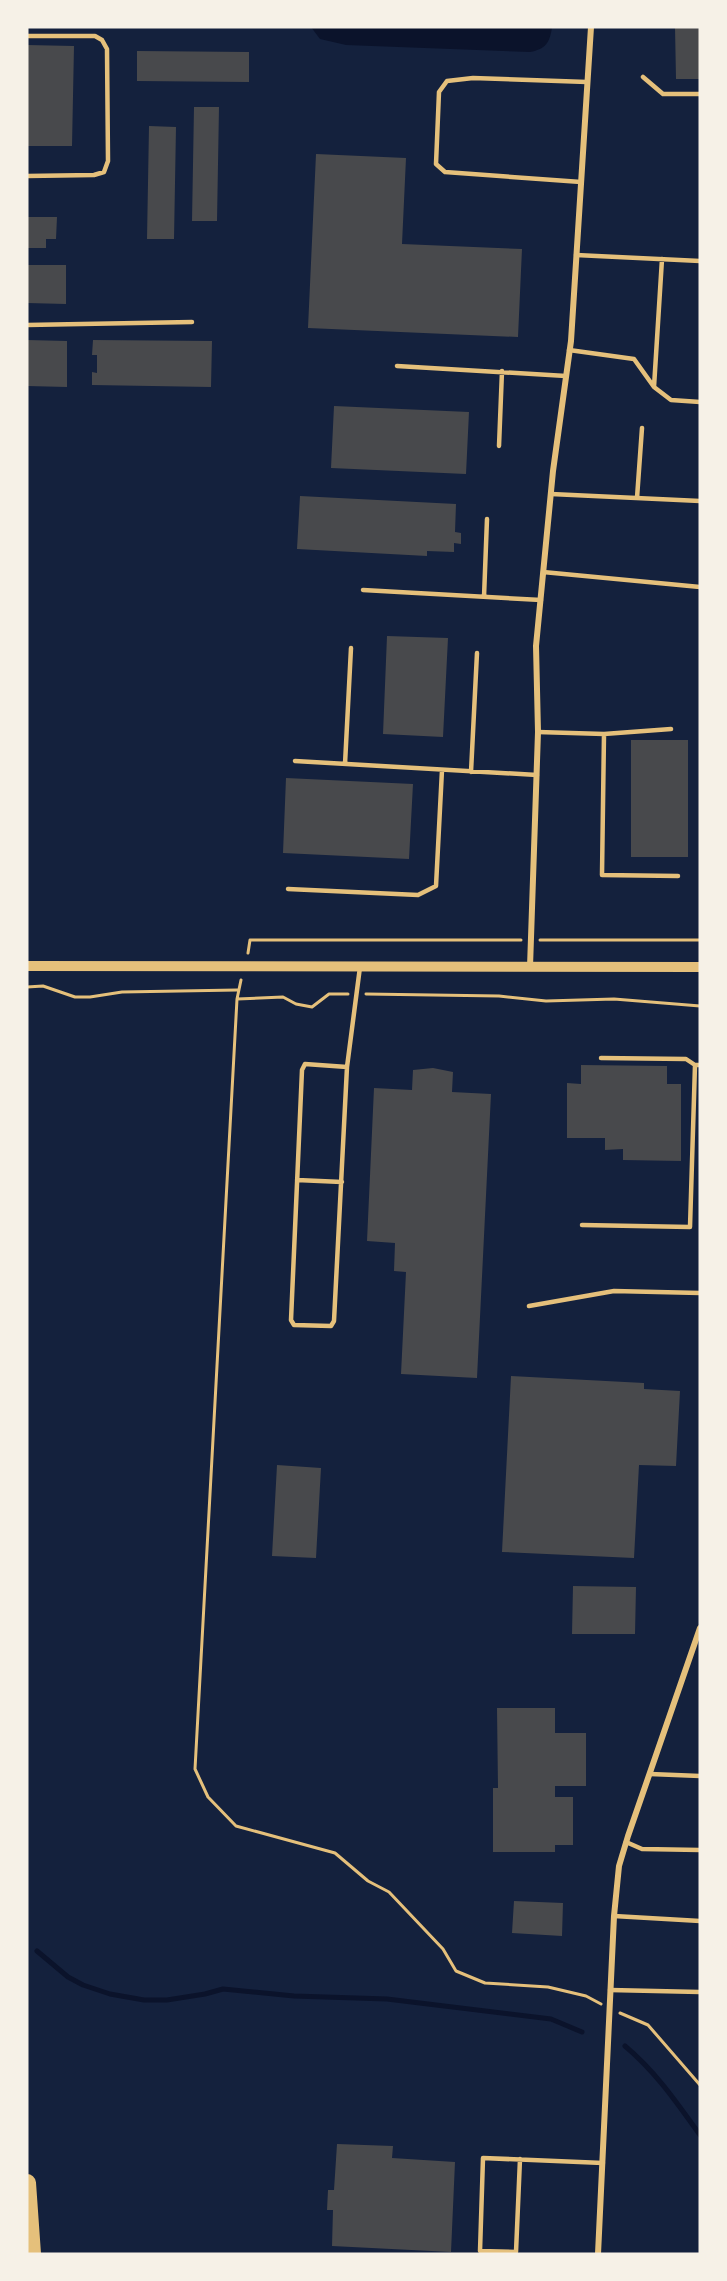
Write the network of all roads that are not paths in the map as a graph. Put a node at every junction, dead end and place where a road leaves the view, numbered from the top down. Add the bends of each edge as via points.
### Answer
1 (591, 27) edge
2 (27, 36) edge
3 (644, 77) dead end
4 (587, 82) junction
5 (700, 94) edge
6 (27, 176) edge
7 (581, 182) junction
8 (576, 255) junction
9 (662, 259) junction
10 (700, 261) edge
11 (192, 322) dead end
12 (27, 325) edge
13 (569, 350) junction
14 (397, 366) dead end
15 (502, 371) junction
16 (566, 376) junction
17 (654, 387) junction
18 (700, 402) edge
19 (642, 428) dead end
20 (500, 446) dead end
21 (550, 494) junction
22 (638, 498) junction
23 (700, 501) edge
24 (488, 519) dead end
25 (543, 572) junction
26 (700, 587) edge
27 (363, 590) dead end
28 (484, 597) junction
29 (541, 600) junction
30 (351, 648) dead end
31 (477, 653) dead end
32 (671, 729) dead end
33 (538, 732) junction
34 (604, 734) junction
35 (295, 761) dead end
36 (345, 764) junction
37 (442, 770) junction
38 (471, 772) junction
39 (537, 775) junction
40 (678, 876) dead end
41 (288, 889) dead end
42 (27, 966) edge
43 (360, 967) junction
44 (530, 967) junction
45 (700, 967) edge
46 (601, 1058) dead end
47 (698, 1065) edge
48 (347, 1067) junction
49 (693, 1164) junction
50 (700, 1164) edge
51 (297, 1180) junction
52 (342, 1182) junction
53 (582, 1225) dead end
54 (700, 1293) edge
55 (530, 1306) dead end
56 (700, 1628) edge
57 (650, 1774) junction
58 (700, 1776) edge
59 (626, 1842) junction
60 (700, 1850) edge
61 (614, 1916) junction
62 (700, 1921) edge
63 (610, 1990) junction
64 (700, 1992) edge
65 (520, 2159) junction
66 (603, 2163) junction
67 (27, 2183) edge
68 (32, 2254) edge
69 (598, 2254) edge

1 - 4 street
2 - 6 lane via 95,36 102,40 107,49 108,161 104,172 94,175
3 - 5 lane via 663,94
4 - 7 street
4 - 7 lane via 473,78 447,81 439,92 436,164 445,172
7 - 8 street
8 - 9 lane
8 - 13 street
9 - 10 lane
9 - 17 lane
11 - 12 lane
13 - 16 street
13 - 17 lane via 634,358
14 - 15 lane
15 - 16 lane
15 - 20 lane
16 - 21 street
17 - 18 lane via 671,400
19 - 22 lane
21 - 22 lane
21 - 25 street
22 - 23 lane
24 - 28 lane
25 - 26 lane
25 - 29 street
27 - 28 lane
28 - 29 lane
29 - 33 street via 536,646
30 - 36 lane
31 - 38 lane
32 - 34 lane
33 - 34 lane
33 - 39 street
34 - 40 lane via 602,875
35 - 36 lane
36 - 37 lane
37 - 38 lane
37 - 41 lane via 436,886 418,895
38 - 39 lane
39 - 44 street
42 - 43 street
43 - 44 street
43 - 48 lane
44 - 45 street
46 - 47 lane via 686,1059
47 - 49 lane
48 - 51 lane via 306,1064 302,1070
48 - 52 lane
49 - 50 lane
49 - 53 lane via 690,1227
51 - 52 lane
51 - 52 lane via 291,1320 294,1324 331,1326
54 - 55 lane via 614,1291
56 - 57 street
57 - 58 lane
57 - 59 street
59 - 60 lane via 642,1849
59 - 61 street via 619,1866
61 - 62 lane
61 - 63 street
63 - 64 lane
63 - 66 street
65 - 65 lane via 483,2158 480,2251 516,2252
65 - 66 lane
66 - 69 street
67 - 68 highway

